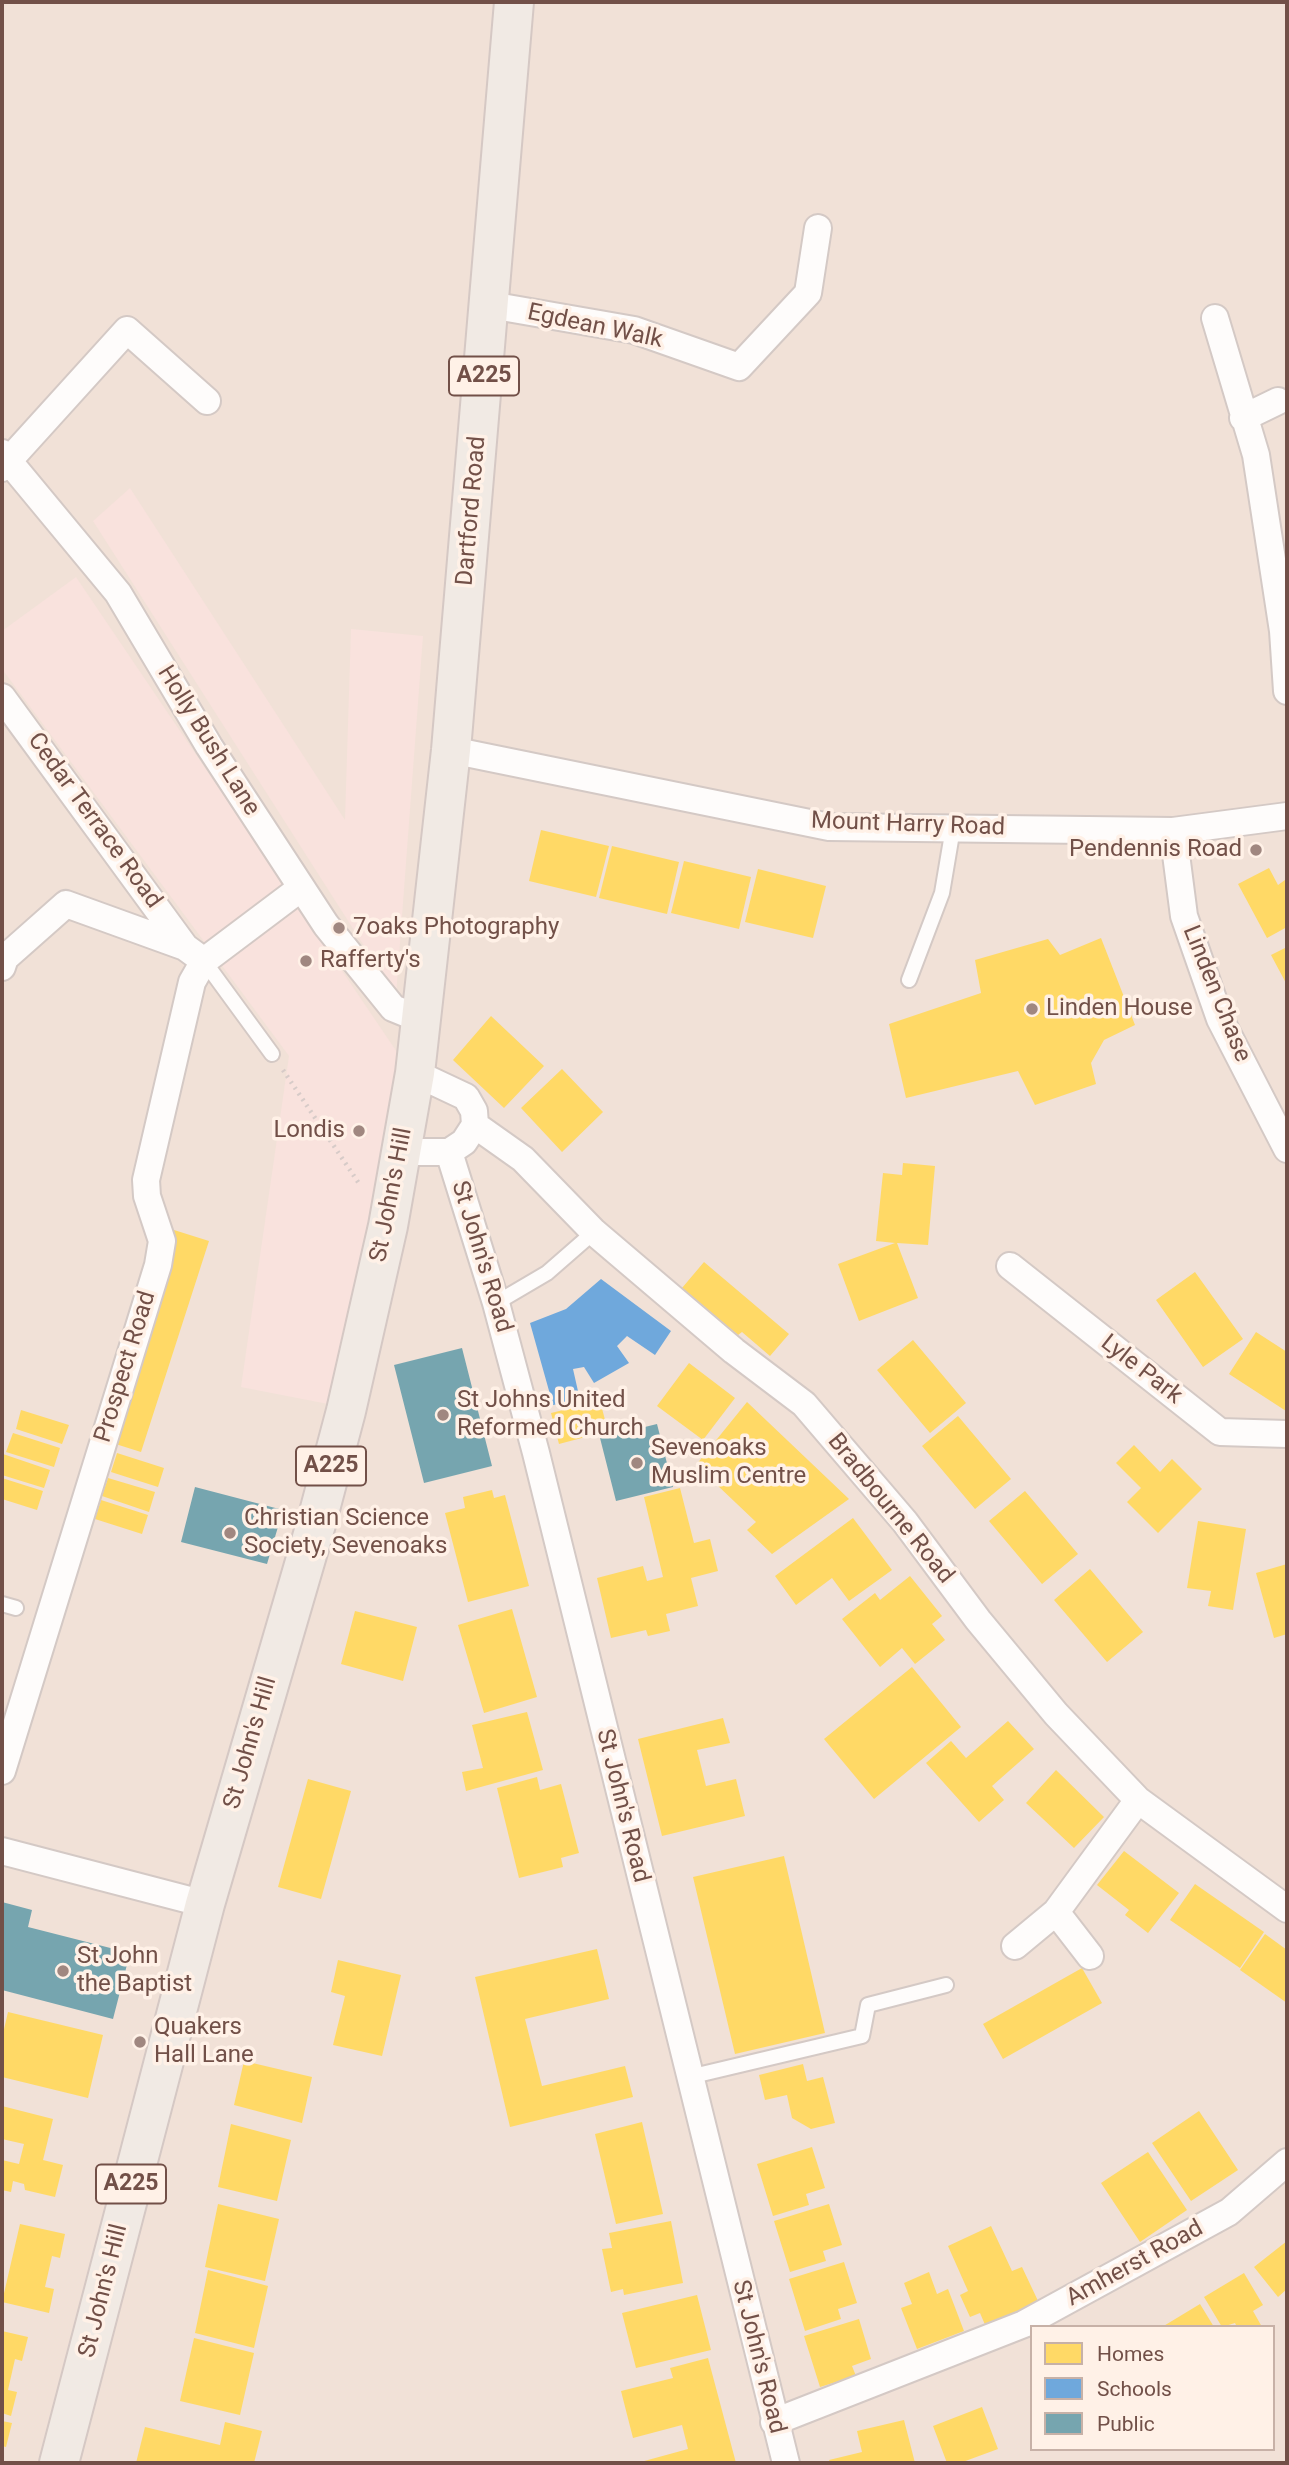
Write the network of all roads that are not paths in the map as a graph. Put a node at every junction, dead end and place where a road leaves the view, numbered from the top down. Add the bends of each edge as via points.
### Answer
1 (514, 2) edge
2 (818, 228) dead end
3 (490, 305) junction
4 (1215, 318) dead end
5 (207, 401) dead end
6 (1278, 401) dead end
7 (1243, 418) junction
8 (4, 461) edge
9 (1287, 691) edge
10 (2, 697) edge
11 (451, 750) junction
12 (1287, 816) edge
13 (953, 828) junction
14 (1173, 831) junction
15 (301, 888) junction
16 (194, 954) junction
17 (2, 967) edge
18 (909, 980) dead end
19 (420, 1019) junction
20 (272, 1054) road end
21 (415, 1073) junction
22 (475, 1125) junction
23 (1287, 1149) edge
24 (399, 1152) junction
25 (449, 1152) junction
26 (594, 1232) junction
27 (1010, 1266) dead end
28 (496, 1303) junction
29 (1287, 1434) edge
30 (2, 1771) edge
31 (1138, 1800) junction
32 (2, 1851) edge
33 (205, 1904) junction
34 (1287, 1909) edge
35 (1056, 1912) junction
36 (1015, 1946) dead end
37 (1090, 1956) dead end
38 (946, 1986) dead end
39 (689, 2077) junction
40 (1287, 2162) edge
41 (774, 2422) junction
42 (59, 2463) edge
43 (786, 2463) edge

1 - 3 main road, Dartford Road / A225
2 - 3 street, Egdean Walk via 808,293 739,367 634,330
3 - 11 main road, Dartford Road / A225
4 - 7 street
5 - 8 street via 127,330
6 - 7 street
7 - 9 street via 1256,455 1283,631
8 - 15 street, Holly Bush Lane via 118,593
10 - 16 street, Cedar Terrace Road
11 - 13 street, Mount Harry Road via 829,827
11 - 19 main road, Dartford Road / A225
12 - 14 street, Mount Harry Road
13 - 14 street, Mount Harry Road
13 - 18 lane via 942,892
14 - 23 street, Linden Chase via 1184,916 1220,1019
15 - 16 street
15 - 19 street, Holly Bush Lane via 393,1008
16 - 17 street via 66,904 5,958
16 - 20 lane
16 - 30 street, Prospect Road via 192,982 146,1180 162,1241 158,1265
19 - 21 main road, St John's Hill / A225
21 - 22 street via 466,1097
21 - 24 main road, St John's Hill / A225
22 - 25 street via 464,1142
22 - 26 street, Bradbourne Road via 523,1159
24 - 25 street
24 - 33 main road, St John's Hill / A225 via 388,1226 346,1410
25 - 28 street, St John's Road
26 - 28 lane via 547,1273
26 - 31 street, Bradbourne Road via 804,1404 905,1522 1055,1714
27 - 29 street, Lyle Park via 1220,1432
28 - 39 street, St John's Road
31 - 34 street, Bradbourne Road
31 - 35 street
32 - 33 street
33 - 42 main road, St John's Hill / A225
35 - 36 street
35 - 37 street
38 - 39 lane via 868,2005 862,2036
39 - 41 street, St John's Road
40 - 41 street, Amherst Road via 1229,2212 1024,2324
41 - 43 street, St John's Road

